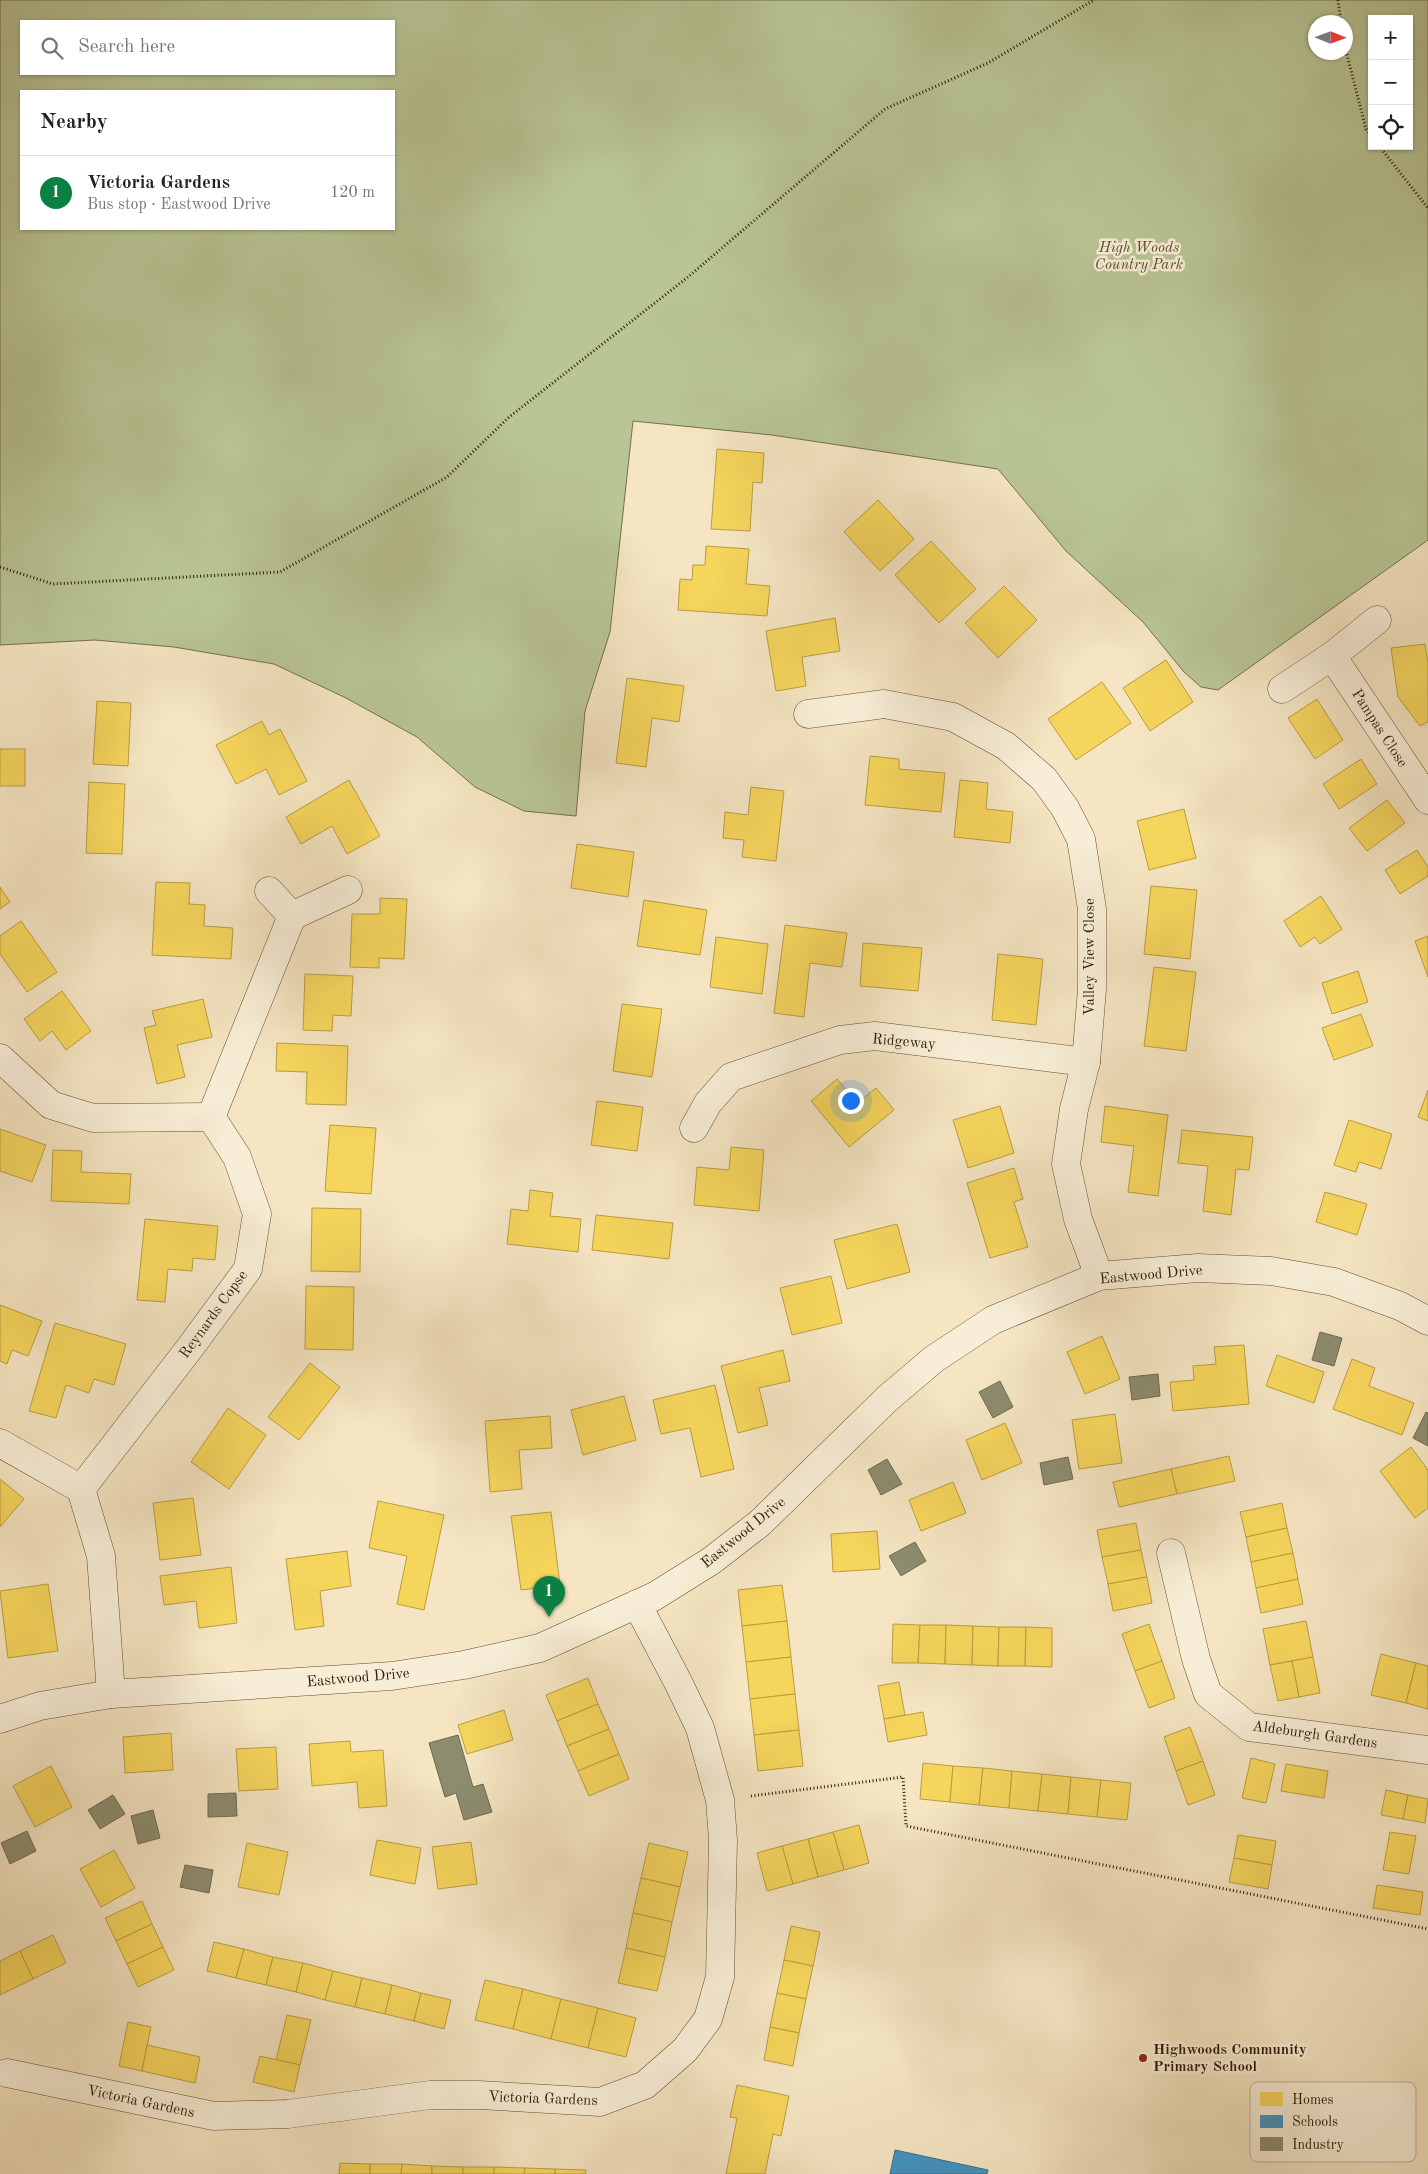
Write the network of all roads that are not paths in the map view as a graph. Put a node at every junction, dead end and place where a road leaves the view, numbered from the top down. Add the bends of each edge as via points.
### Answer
1 (1377, 620) dead end
2 (1332, 656) junction
3 (1282, 688) dead end
4 (808, 714) dead end
5 (1428, 800) edge
6 (348, 890) dead end
7 (269, 891) dead end
8 (292, 916) junction
9 (0, 1058) edge
10 (1086, 1062) junction
11 (211, 1117) junction
12 (694, 1128) dead end
13 (1099, 1276) junction
14 (1428, 1321) edge
15 (0, 1443) edge
16 (81, 1489) junction
17 (1171, 1553) dead end
18 (637, 1604) junction
19 (111, 1694) junction
20 (0, 1719) edge
21 (1428, 1750) edge
22 (7, 2073) dead end

1 - 2 street
2 - 3 street
2 - 5 street, Pampas Close
4 - 10 street, Valley View Close via 884,704 953,717 1006,746 1044,779 1065,808 1081,839 1092,909 1092,989
6 - 8 street
7 - 8 street
8 - 11 street
9 - 11 street via 51,1105 93,1118
10 - 12 street, Ridgeway via 875,1036 840,1040 731,1077 708,1103
10 - 13 street, Valley View Close via 1074,1109 1066,1164 1078,1219
11 - 16 street, Reynards Copse via 237,1157 257,1214 248,1268
13 - 14 street, Eastwood Drive via 1198,1268 1271,1271 1334,1282 1400,1306
13 - 18 street, Eastwood Drive via 993,1320 934,1359 888,1398 760,1523 711,1561
15 - 16 street
16 - 19 street via 101,1556
17 - 21 street, Aldeburgh Gardens via 1196,1659 1208,1694 1249,1727
18 - 19 street, Eastwood Drive via 540,1648 464,1665 392,1676
18 - 22 street, Victoria Gardens via 700,1728 720,1800 723,1840 720,1977 708,2019 685,2050 645,2085 600,2102 430,2095 288,2114 214,2116
19 - 20 street, Eastwood Drive via 40,1706

